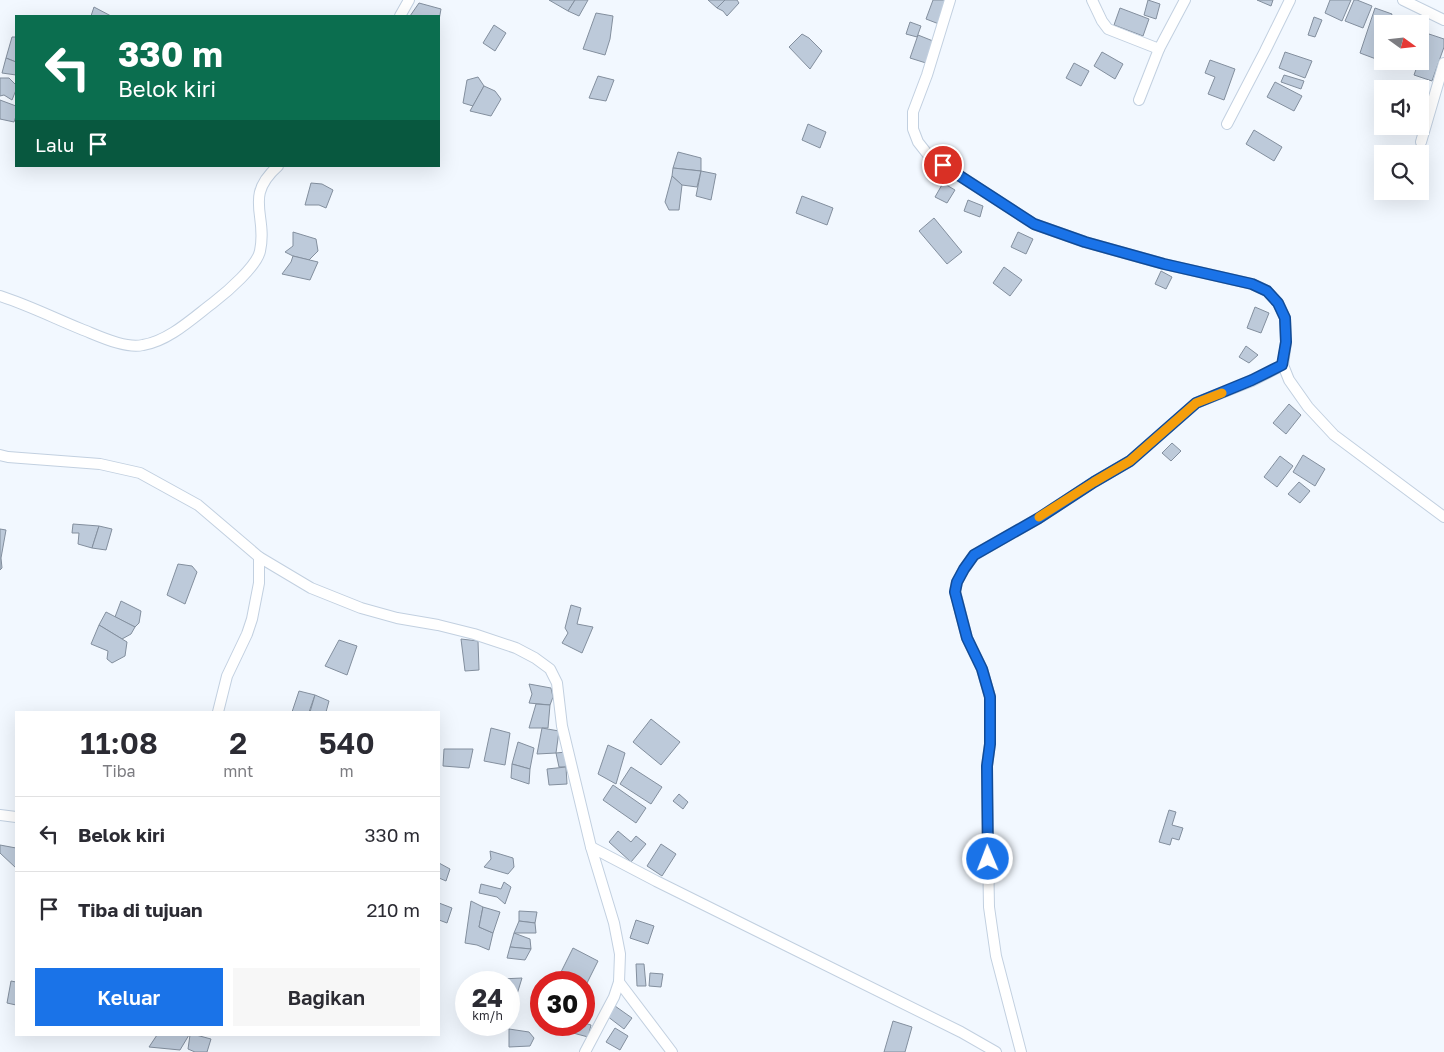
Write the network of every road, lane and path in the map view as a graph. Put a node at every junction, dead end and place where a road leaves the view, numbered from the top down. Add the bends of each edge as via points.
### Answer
1 (409, 0) edge
2 (950, 0) edge
3 (1092, 0) edge
4 (1185, 0) edge
5 (1290, 0) edge
6 (1403, 0) edge
7 (401, 15) edge
8 (1444, 20) edge
9 (1159, 49) junction
10 (1444, 63) edge
11 (1138, 100) dead end
12 (1227, 124) dead end
13 (1421, 142) dead end
14 (277, 167) edge
15 (0, 296) edge
16 (1282, 365) junction
17 (0, 455) edge
18 (1444, 517) edge
19 (259, 557) junction
20 (218, 711) edge
21 (0, 815) edge
22 (15, 817) edge
23 (591, 847) junction
24 (619, 982) junction
25 (585, 1052) edge
26 (672, 1052) edge
27 (996, 1052) edge
28 (1021, 1052) edge

1 - 7 street
2 - 16 street via 913,112 913,129 929,156 1034,224 1085,242 1252,284 1267,291 1285,318 1286,342
3 - 9 street via 1108,29
4 - 9 street
5 - 12 street
6 - 8 street
9 - 11 street
10 - 13 street
14 - 15 street via 262,183 259,194 260,254 218,299 182,327 155,342 142,346 128,345 104,338
16 - 18 street via 1308,407 1334,435
16 - 28 street via 1196,403 1130,461 974,555 957,582 955,592 967,638 982,669 990,697 987,784 989,907 996,956
17 - 19 street via 100,464 140,473 198,505
19 - 20 street via 259,583 252,619 227,676
19 - 23 street via 311,588 361,608 474,634 516,648 550,669 557,683 562,726
21 - 22 street
23 - 24 street via 614,923 620,954
23 - 27 street
24 - 25 street
24 - 26 street

